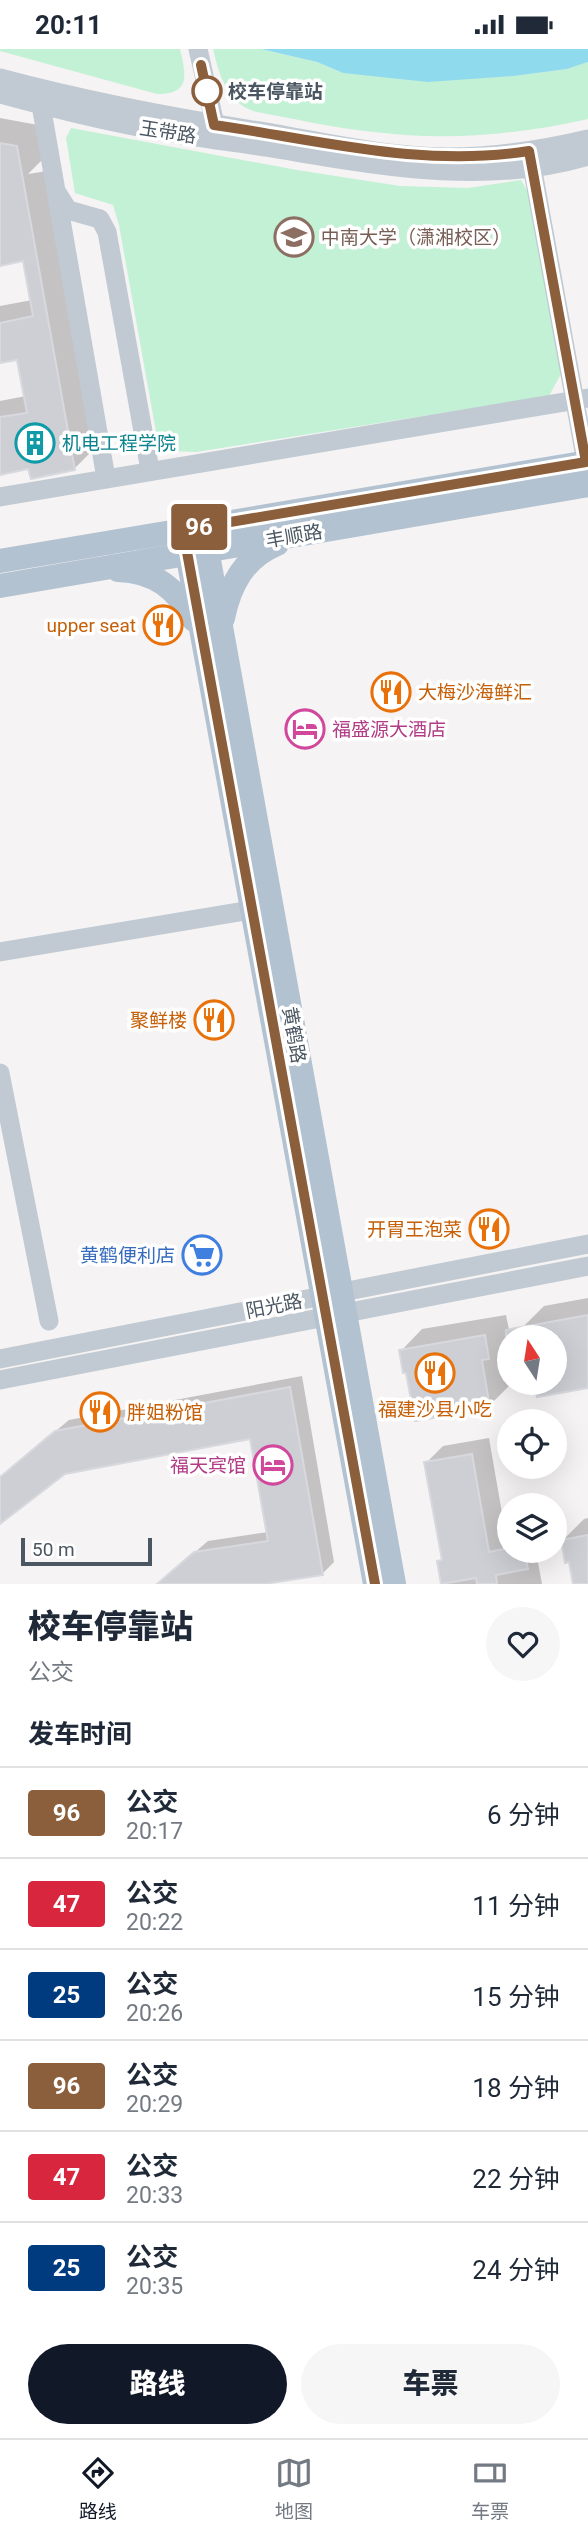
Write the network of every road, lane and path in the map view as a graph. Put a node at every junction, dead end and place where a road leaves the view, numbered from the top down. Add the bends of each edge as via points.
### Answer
1 (199, 57) edge
2 (0, 78) edge
3 (0, 94) edge
4 (41, 105) junction
5 (216, 132) junction
6 (588, 139) edge
7 (588, 156) edge
8 (531, 159) junction
9 (57, 190) junction
10 (83, 214) junction
11 (64, 237) junction
12 (581, 399) edge
13 (587, 470) edge
14 (149, 471) junction
15 (106, 478) junction
16 (0, 497) edge
17 (193, 528) junction
18 (302, 535) junction
19 (197, 552) junction
20 (0, 561) edge
21 (86, 571) junction
22 (0, 586) edge
23 (216, 654) junction
24 (262, 908) junction
25 (0, 952) edge
26 (0, 1073) edge
27 (588, 1244) edge
28 (588, 1266) edge
29 (334, 1305) junction
30 (49, 1321) dead end
31 (0, 1359) edge
32 (0, 1380) edge
33 (375, 1584) edge
34 (394, 1584) edge

1 - 5 street
2 - 5 street
3 - 4 street, 玉带路
4 - 5 street, 玉带路 via 130,126
4 - 9 street
5 - 8 street, 玉带路 via 333,160 411,170 459,171
6 - 8 street
7 - 8 street, 玉带路
8 - 12 street
9 - 10 street via 68,210
9 - 11 street
10 - 11 street via 66,222
10 - 14 street via 100,219 107,232
11 - 15 street
12 - 13 street
12 - 14 street
13 - 17 main road
13 - 18 main road, 丰顺路
14 - 15 street
15 - 16 street
17 - 19 main road, 黄鹤路
17 - 20 main road
18 - 19 main road, 丰顺路
18 - 23 main road via 254,557 238,575 228,594
19 - 21 main road, 丰顺路
19 - 23 main road, 黄鹤路
21 - 22 main road, 丰顺路
21 - 23 main road via 129,571 163,583 177,593
23 - 24 main road, 黄鹤路
24 - 25 street
24 - 29 main road, 黄鹤路
26 - 30 street
27 - 29 street, 阳光路
28 - 29 street, 阳光路
29 - 31 street, 阳光路
29 - 32 street, 阳光路
29 - 33 main road
29 - 34 main road, 黄鹤路

